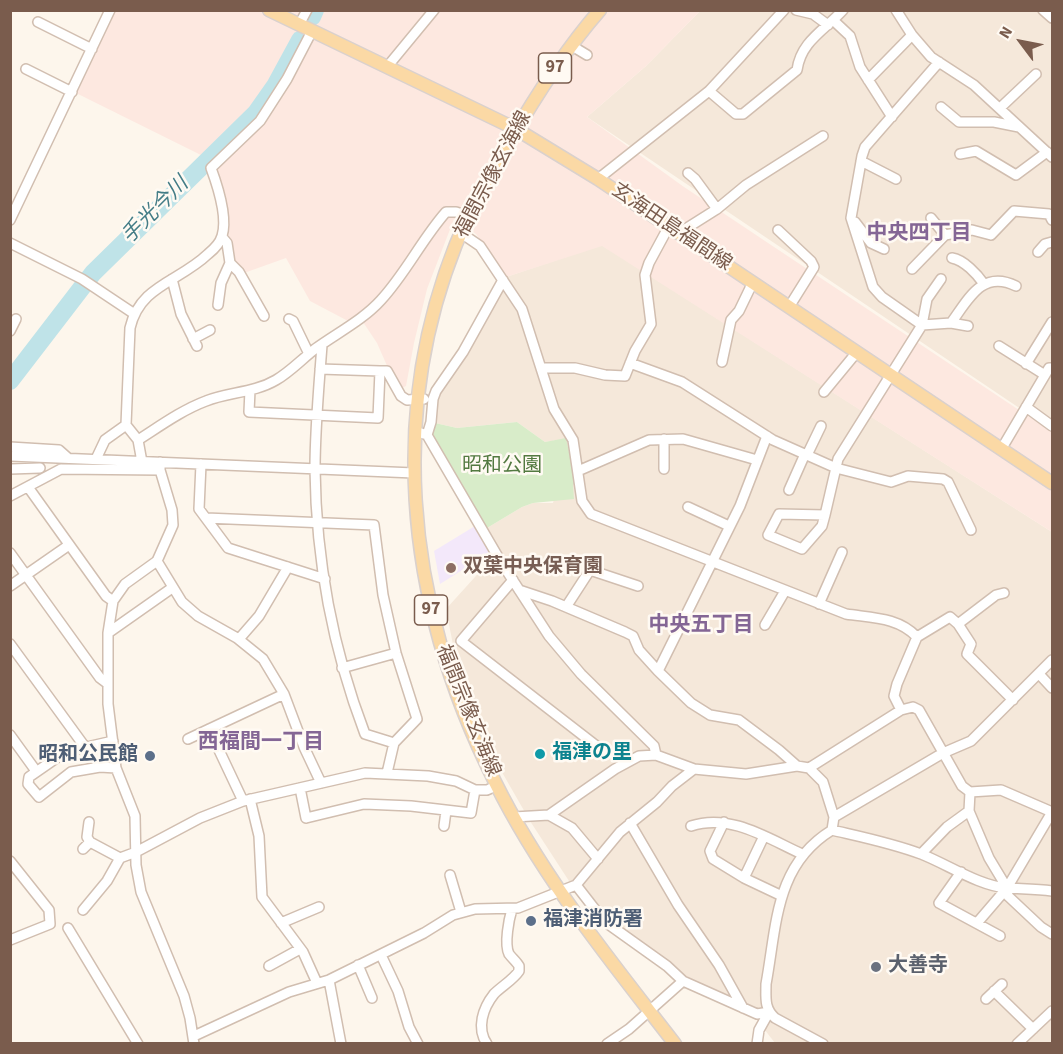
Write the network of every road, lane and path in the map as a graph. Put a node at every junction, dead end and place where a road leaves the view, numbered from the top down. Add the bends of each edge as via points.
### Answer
1 (110, 10) edge
2 (269, 10) edge
3 (307, 10) edge
4 (434, 10) edge
5 (600, 10) edge
6 (784, 10) edge
7 (796, 10) edge
8 (843, 10) edge
9 (896, 10) edge
10 (1043, 10) edge
11 (1053, 18) edge
12 (38, 22) dead end
13 (831, 23) junction
14 (299, 25) junction
15 (312, 31) junction
16 (912, 35) junction
17 (572, 46) junction
18 (92, 49) junction
19 (588, 55) dead end
20 (939, 63) junction
21 (387, 67) junction
22 (26, 69) dead end
23 (1036, 74) dead end
24 (868, 80) junction
25 (709, 91) junction
26 (72, 92) junction
27 (942, 107) dead end
28 (1000, 108) junction
29 (892, 117) junction
30 (1019, 127) junction
31 (516, 129) junction
32 (823, 136) dead end
33 (960, 154) dead end
34 (1050, 154) edge
35 (861, 161) junction
36 (688, 173) dead end
37 (598, 179) junction
38 (896, 179) dead end
39 (717, 209) junction
40 (468, 216) junction
41 (851, 218) junction
42 (931, 218) dead end
43 (10, 220) edge
44 (1053, 220) edge
45 (674, 230) junction
46 (778, 230) dead end
47 (461, 233) junction
48 (945, 235) junction
49 (222, 237) junction
50 (1053, 242) edge
51 (10, 243) edge
52 (885, 249) dead end
53 (1038, 252) dead end
54 (952, 258) dead end
55 (230, 263) junction
56 (912, 269) dead end
57 (172, 279) junction
58 (941, 279) dead end
59 (503, 280) junction
60 (753, 282) junction
61 (984, 284) junction
62 (1016, 286) dead end
63 (218, 305) dead end
64 (789, 307) junction
65 (133, 313) junction
66 (264, 316) dead end
67 (16, 319) dead end
68 (289, 319) dead end
69 (1053, 322) edge
70 (951, 323) junction
71 (922, 325) junction
72 (968, 326) dead end
73 (11, 330) edge
74 (210, 330) dead end
75 (322, 345) junction
76 (999, 346) dead end
77 (857, 352) junction
78 (309, 354) junction
79 (722, 362) dead end
80 (630, 363) junction
81 (1026, 364) junction
82 (542, 368) junction
83 (1053, 368) edge
84 (320, 369) junction
85 (380, 371) junction
86 (892, 375) junction
87 (1045, 375) junction
88 (250, 390) junction
89 (824, 392) dead end
90 (417, 399) junction
91 (433, 399) junction
92 (1026, 407) junction
93 (318, 416) junction
94 (126, 425) junction
95 (821, 426) dead end
96 (1053, 426) edge
97 (415, 431) junction
98 (427, 435) junction
99 (767, 436) junction
100 (664, 439) junction
101 (138, 440) junction
102 (10, 447) edge
103 (1002, 448) junction
104 (806, 455) junction
105 (10, 456) edge
106 (36, 456) junction
107 (68, 458) junction
108 (96, 459) junction
109 (757, 460) junction
110 (142, 462) junction
111 (201, 465) junction
112 (160, 466) junction
113 (40, 468) junction
114 (836, 468) junction
115 (10, 469) edge
116 (315, 469) junction
117 (663, 469) dead end
118 (578, 471) junction
119 (414, 473) junction
120 (39, 481) junction
121 (1053, 483) edge
122 (28, 487) junction
123 (789, 490) dead end
124 (10, 496) edge
125 (688, 507) dead end
126 (825, 515) junction
127 (206, 519) junction
128 (319, 523) junction
129 (729, 526) junction
130 (971, 530) dead end
131 (69, 544) junction
132 (842, 552) dead end
133 (10, 553) edge
134 (157, 561) junction
135 (712, 562) junction
136 (288, 567) junction
137 (26, 575) junction
138 (324, 579) junction
139 (513, 580) junction
140 (10, 586) edge
141 (638, 586) dead end
142 (172, 588) junction
143 (519, 591) junction
144 (785, 591) junction
145 (1004, 593) dead end
146 (113, 601) junction
147 (819, 604) junction
148 (566, 607) junction
149 (958, 624) junction
150 (765, 625) dead end
151 (108, 633) junction
152 (917, 637) junction
153 (239, 639) junction
154 (10, 644) edge
155 (396, 653) junction
156 (1053, 660) edge
157 (342, 668) junction
158 (658, 671) junction
159 (1039, 674) junction
160 (108, 684) junction
161 (1053, 688) edge
162 (284, 694) junction
163 (1013, 700) junction
164 (902, 710) junction
165 (209, 729) junction
166 (10, 735) edge
167 (188, 739) dead end
168 (113, 741) junction
169 (394, 742) junction
170 (85, 747) junction
171 (603, 751) dead end
172 (944, 753) junction
173 (656, 754) junction
174 (797, 766) junction
175 (116, 768) junction
176 (809, 768) junction
177 (693, 769) junction
178 (36, 771) junction
179 (387, 773) junction
180 (321, 783) junction
181 (496, 786) junction
182 (300, 788) junction
183 (475, 790) junction
184 (970, 792) junction
185 (246, 800) junction
186 (446, 810) junction
187 (969, 811) junction
188 (1052, 812) edge
189 (549, 815) junction
190 (514, 817) junction
191 (834, 817) junction
192 (89, 822) dead end
193 (724, 822) junction
194 (630, 823) junction
195 (444, 826) dead end
196 (691, 826) dead end
197 (832, 830) junction
198 (764, 836) junction
199 (136, 852) junction
200 (802, 854) junction
201 (921, 854) junction
202 (120, 858) junction
203 (598, 859) junction
204 (10, 861) edge
205 (961, 872) junction
206 (450, 875) dead end
207 (744, 878) junction
208 (576, 885) junction
209 (1007, 888) junction
210 (1053, 891) edge
211 (560, 892) junction
212 (782, 897) junction
213 (319, 906) dead end
214 (512, 909) junction
215 (83, 910) dead end
216 (461, 912) junction
217 (280, 923) junction
218 (977, 923) junction
219 (68, 928) dead end
220 (1053, 934) edge
221 (1000, 936) dead end
222 (10, 940) edge
223 (300, 949) junction
224 (381, 955) junction
225 (358, 965) junction
226 (269, 966) dead end
227 (329, 980) junction
228 (683, 981) junction
229 (317, 983) junction
230 (1002, 984) dead end
231 (994, 991) junction
232 (372, 998) dead end
233 (986, 999) dead end
234 (743, 1008) junction
235 (1053, 1011) edge
236 (650, 1012) junction
237 (770, 1012) junction
238 (1033, 1029) junction
239 (194, 1040) edge
240 (138, 1044) edge
241 (341, 1044) edge
242 (417, 1044) edge
243 (487, 1044) edge
244 (607, 1044) edge
245 (675, 1044) edge
246 (757, 1044) edge
247 (823, 1044) edge
248 (1017, 1044) edge

1 - 18 street
2 - 14 main road, 玄海田島福間線
3 - 14 street
4 - 21 street
5 - 17 main road, 福間宗像玄海線 / 97
6 - 25 street
7 - 13 street
8 - 13 street
9 - 16 street
10 - 11 street
12 - 18 street
13 - 24 street via 850,36
13 - 25 street via 803,49 797,70 743,114 736,114
14 - 15 main road, 玄海田島福間線
15 - 21 main road, 玄海田島福間線
15 - 49 street via 271,105 252,130 211,168 220,194
16 - 20 street
16 - 24 street
17 - 19 street
17 - 31 main road, 福間宗像玄海線 / 97
18 - 26 street
20 - 28 street via 974,85
20 - 29 street
21 - 31 main road, 玄海田島福間線
22 - 26 street
23 - 28 street
24 - 29 street
25 - 37 street
26 - 43 street
27 - 30 street via 959,122
28 - 30 street
29 - 35 street via 865,147
30 - 34 street
31 - 37 main road, 玄海田島福間線
31 - 40 main road, 福間宗像玄海線 / 97
32 - 39 street via 746,185
33 - 34 street via 976,151 1016,175
35 - 38 street
35 - 41 street
36 - 39 street
37 - 45 main road, 玄海田島福間線
39 - 45 street
40 - 47 main road, 福間宗像玄海線 / 97
40 - 75 street via 446,212 380,302
41 - 52 street via 871,243
41 - 71 street via 873,287
42 - 48 street
44 - 48 street via 1049,214 1014,211 991,235 972,230
45 - 60 main road, 玄海田島福間線
45 - 80 street via 648,263 645,275 651,324
46 - 64 street via 814,267
47 - 59 street via 480,246
47 - 90 main road, 福間宗像玄海線 / 97 via 435,307
48 - 56 street
49 - 55 street via 227,243
49 - 57 street via 203,259
50 - 53 street
51 - 65 street via 86,282
54 - 61 street
55 - 63 street via 221,283
55 - 66 street
57 - 65 street via 143,299
57 - 74 street via 181,314 195,342
58 - 71 street via 927,299
59 - 82 street via 522,309
59 - 91 street
60 - 64 main road, 玄海田島福間線
60 - 79 street via 731,320
61 - 62 street via 1004,281
61 - 70 street
64 - 77 main road, 玄海田島福間線
65 - 94 street
67 - 73 street
68 - 78 street
69 - 81 street
70 - 71 street
70 - 72 street
71 - 86 street
75 - 78 street
75 - 84 street
76 - 81 street
77 - 86 main road, 玄海田島福間線
77 - 89 street
78 - 88 street via 274,381
80 - 82 street via 625,376 575,368
80 - 99 street via 682,381
81 - 87 street
82 - 118 street via 555,409 573,440
83 - 87 street
84 - 85 street
84 - 93 street
85 - 90 street via 387,371 401,396
85 - 93 street via 378,418
86 - 103 main road, 玄海田島福間線
86 - 114 street
87 - 92 street
88 - 93 street via 249,412
88 - 101 street via 206,401
90 - 91 street
90 - 97 main road, 福間宗像玄海線 / 97
91 - 98 street
92 - 96 street
92 - 103 street
93 - 116 street
94 - 101 street
94 - 108 street via 105,440
95 - 104 street
97 - 98 street
97 - 119 main road, 福間宗像玄海線 / 97
98 - 139 street
99 - 104 street
99 - 109 street
100 - 109 street via 683,439
100 - 117 street
100 - 118 street via 636,444
101 - 110 street
102 - 107 street via 59,450
103 - 121 main road, 玄海田島福間線
104 - 114 street
104 - 123 street
105 - 106 street
106 - 107 street
106 - 113 street
107 - 108 street
108 - 110 street
109 - 129 street
110 - 112 street
111 - 112 street
111 - 116 street
111 - 127 street via 199,509
112 - 120 street via 61,469
112 - 134 street via 173,525
113 - 115 street
113 - 120 street
114 - 126 street
114 - 130 street via 891,482 908,476 943,479
116 - 119 street
116 - 128 street
118 - 135 street via 582,501 591,514
119 - 181 main road, 福間宗像玄海線 / 97 via 419,540 437,634 456,694
120 - 122 street
122 - 124 street
122 - 131 street
125 - 129 street
126 - 126 street via 779,514 768,535 802,549 822,526
127 - 128 street
127 - 136 street via 228,548
128 - 138 street
128 - 155 street via 374,525
129 - 135 street
131 - 137 street
131 - 146 street
132 - 147 street
133 - 137 street
134 - 142 street
134 - 146 street via 125,584
135 - 144 street
135 - 158 street
136 - 138 street
136 - 153 street via 259,616
137 - 140 street
137 - 160 street
138 - 157 street
139 - 143 street
139 - 171 street via 458,638
141 - 148 street via 590,570
142 - 151 street
142 - 153 street via 198,616
143 - 148 street
143 - 173 street via 581,674 654,746
144 - 147 street
144 - 150 street
145 - 149 street
146 - 151 street
147 - 152 street via 846,614 888,619
148 - 158 street via 633,636 639,650
149 - 152 street via 950,617
149 - 163 street via 971,644 968,654
151 - 160 street
152 - 164 street via 894,696
153 - 162 street via 263,659
154 - 170 street
155 - 157 street
155 - 169 street via 417,719
156 - 159 street
157 - 169 street via 365,734
158 - 174 street via 691,704 710,715 739,720
159 - 161 street
159 - 163 street
160 - 168 street
162 - 165 street
162 - 180 street
163 - 172 street via 971,741
164 - 172 street via 913,706 919,710
164 - 176 street
165 - 167 street
165 - 185 street
166 - 178 street
168 - 170 street
168 - 175 street
169 - 179 street
170 - 178 street via 65,752
172 - 184 street via 957,780
172 - 191 street
173 - 177 street
173 - 189 street via 639,756 621,766
174 - 176 street
174 - 177 street via 746,774
175 - 178 street via 71,772 39,797 28,784
175 - 199 street via 135,816
176 - 191 street via 823,782
177 - 194 street
179 - 180 street via 365,773
179 - 183 street via 456,781
180 - 182 street
181 - 183 street
181 - 190 main road, 福間宗像玄海線 / 97
182 - 185 street
182 - 186 street via 306,818 364,804
183 - 186 street via 471,813
184 - 187 street
184 - 188 street via 1001,790
185 - 199 street via 200,818
185 - 217 street via 259,836 262,897
186 - 195 street
187 - 201 street
187 - 209 street
188 - 209 street
189 - 190 street
189 - 203 street via 572,828
190 - 211 main road, 福間宗像玄海線 / 97
191 - 197 street
192 - 202 street via 86,845
193 - 196 street
193 - 198 street
193 - 207 street via 711,855 717,863
194 - 203 street
194 - 234 street
197 - 200 street
197 - 201 street
198 - 200 street
198 - 207 street
199 - 202 street
199 - 239 street via 141,892 184,996
200 - 212 street
201 - 205 street
202 - 215 street
203 - 208 street
204 - 222 street via 49,910 50,924
205 - 209 street
205 - 218 street via 939,903
206 - 216 street
207 - 212 street
208 - 211 street
208 - 228 street via 604,921
209 - 210 street
209 - 218 street
209 - 220 street via 1008,896
211 - 214 street
211 - 236 main road, 福間宗像玄海線 / 97
212 - 237 street via 766,984
213 - 217 street
214 - 216 street
214 - 243 street via 508,947 519,970 488,1004 481,1022
216 - 224 street
217 - 223 street
218 - 221 street
219 - 240 street
223 - 226 street
223 - 229 street
224 - 225 street
224 - 242 street
225 - 227 street
225 - 232 street
227 - 229 street
227 - 241 street
228 - 234 street
228 - 236 street
229 - 239 street via 289,992
230 - 231 street
231 - 233 street
231 - 238 street
234 - 237 street via 757,1014
235 - 238 street
236 - 244 street
236 - 245 main road, 福間宗像玄海線 / 97
237 - 246 street via 759,1030
237 - 247 street via 787,1026
238 - 248 street

